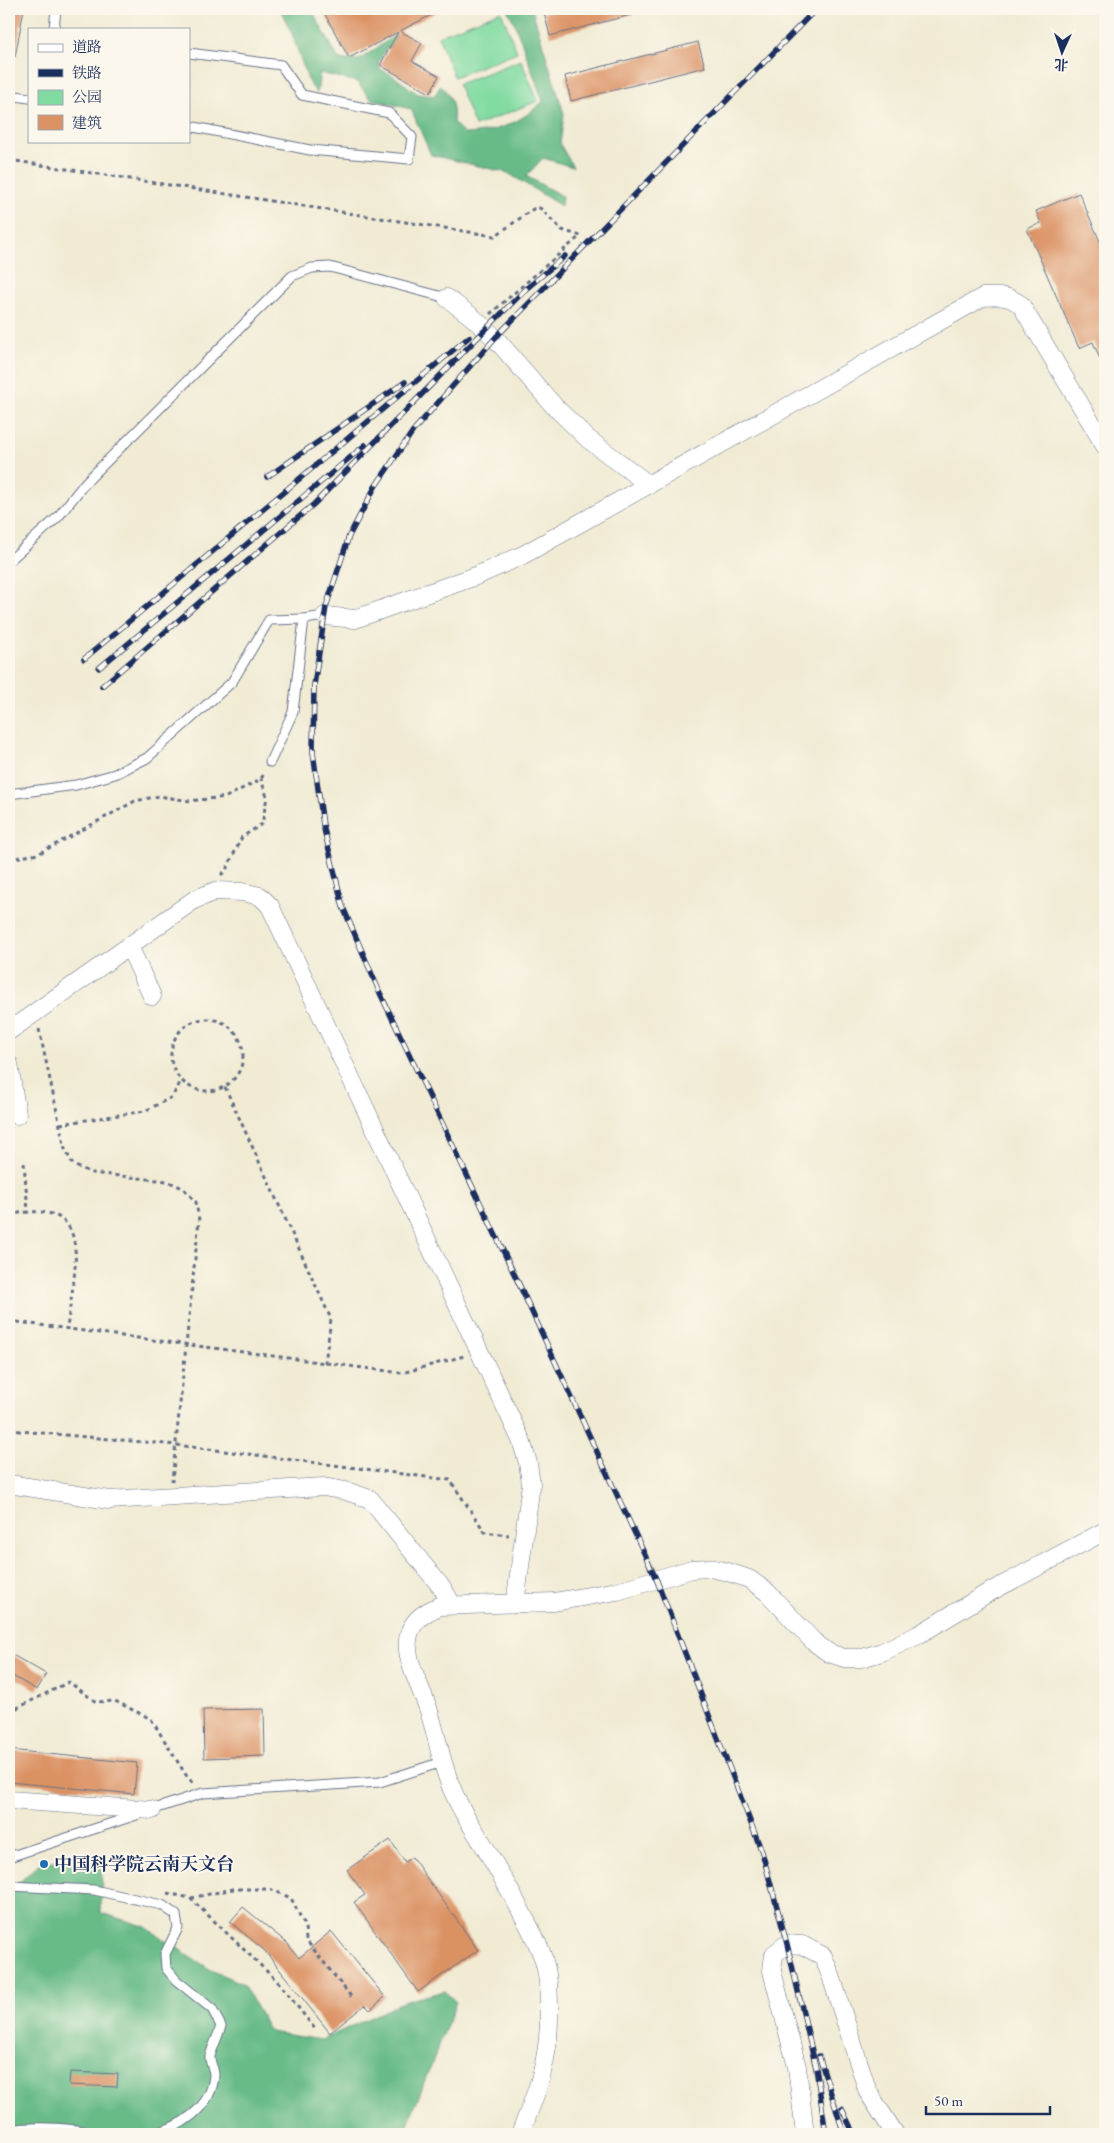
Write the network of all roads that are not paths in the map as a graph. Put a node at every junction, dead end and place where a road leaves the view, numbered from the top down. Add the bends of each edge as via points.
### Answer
1 (56, 9) edge
2 (54, 28) edge
3 (190, 53) edge
4 (9, 96) edge
5 (28, 98) edge
6 (190, 126) edge
7 (447, 298) joint
8 (1105, 446) edge
9 (650, 485) junction
10 (9, 561) edge
11 (325, 616) joint
12 (304, 619) junction
13 (270, 762) road end
14 (9, 794) edge
15 (129, 946) junction
16 (152, 996) dead end
17 (9, 1031) edge
18 (9, 1064) edge
19 (17, 1115) dead end
20 (9, 1484) edge
21 (1105, 1531) edge
22 (515, 1604) junction
23 (452, 1605) junction
24 (442, 1762) junction
25 (9, 1800) edge
26 (152, 1810) junction
27 (9, 1857) edge
28 (9, 1886) edge
29 (9, 2130) edge
30 (105, 2134) edge
31 (150, 2134) edge
32 (520, 2134) edge
33 (805, 2134) edge
34 (895, 2134) edge

1 - 2 lane
3 - 6 lane via 281,65 302,95 389,113 412,137 410,160 310,150
4 - 5 lane
7 - 9 street via 495,338 554,406 588,439
7 - 10 lane via 330,267 312,268 292,276 85,483 58,517
8 - 9 street via 1021,305 1002,295 983,297
9 - 11 street via 523,555 476,576 355,619
11 - 12 lane
12 - 13 lane via 293,712
12 - 14 lane via 269,620 232,682 147,758 115,774 76,785
15 - 16 street
15 - 17 street
15 - 22 street via 194,900 216,891 260,896 270,906 521,1440 531,1484
18 - 19 street
20 - 23 street via 109,1500 323,1487 346,1490 370,1499 443,1589
21 - 22 street via 986,1594 918,1635 862,1658 844,1658 829,1653 814,1642 767,1592 749,1579 710,1568 676,1573 617,1591 554,1602
22 - 23 street
23 - 24 street via 430,1610 419,1619 411,1629 407,1651 428,1708
24 - 26 lane via 380,1782 203,1793
24 - 32 street via 456,1799 503,1877 545,1965 550,2037 545,2067
25 - 26 street
26 - 27 lane
28 - 31 lane via 94,1890 162,1905 176,1915 178,1928 165,1954 166,1968 212,2009 221,2026 210,2057 214,2074 209,2094 194,2114 167,2131
29 - 30 lane via 31,2126
33 - 34 street via 797,2067 772,1971 774,1954 788,1944 802,1945 823,1956 868,2092

